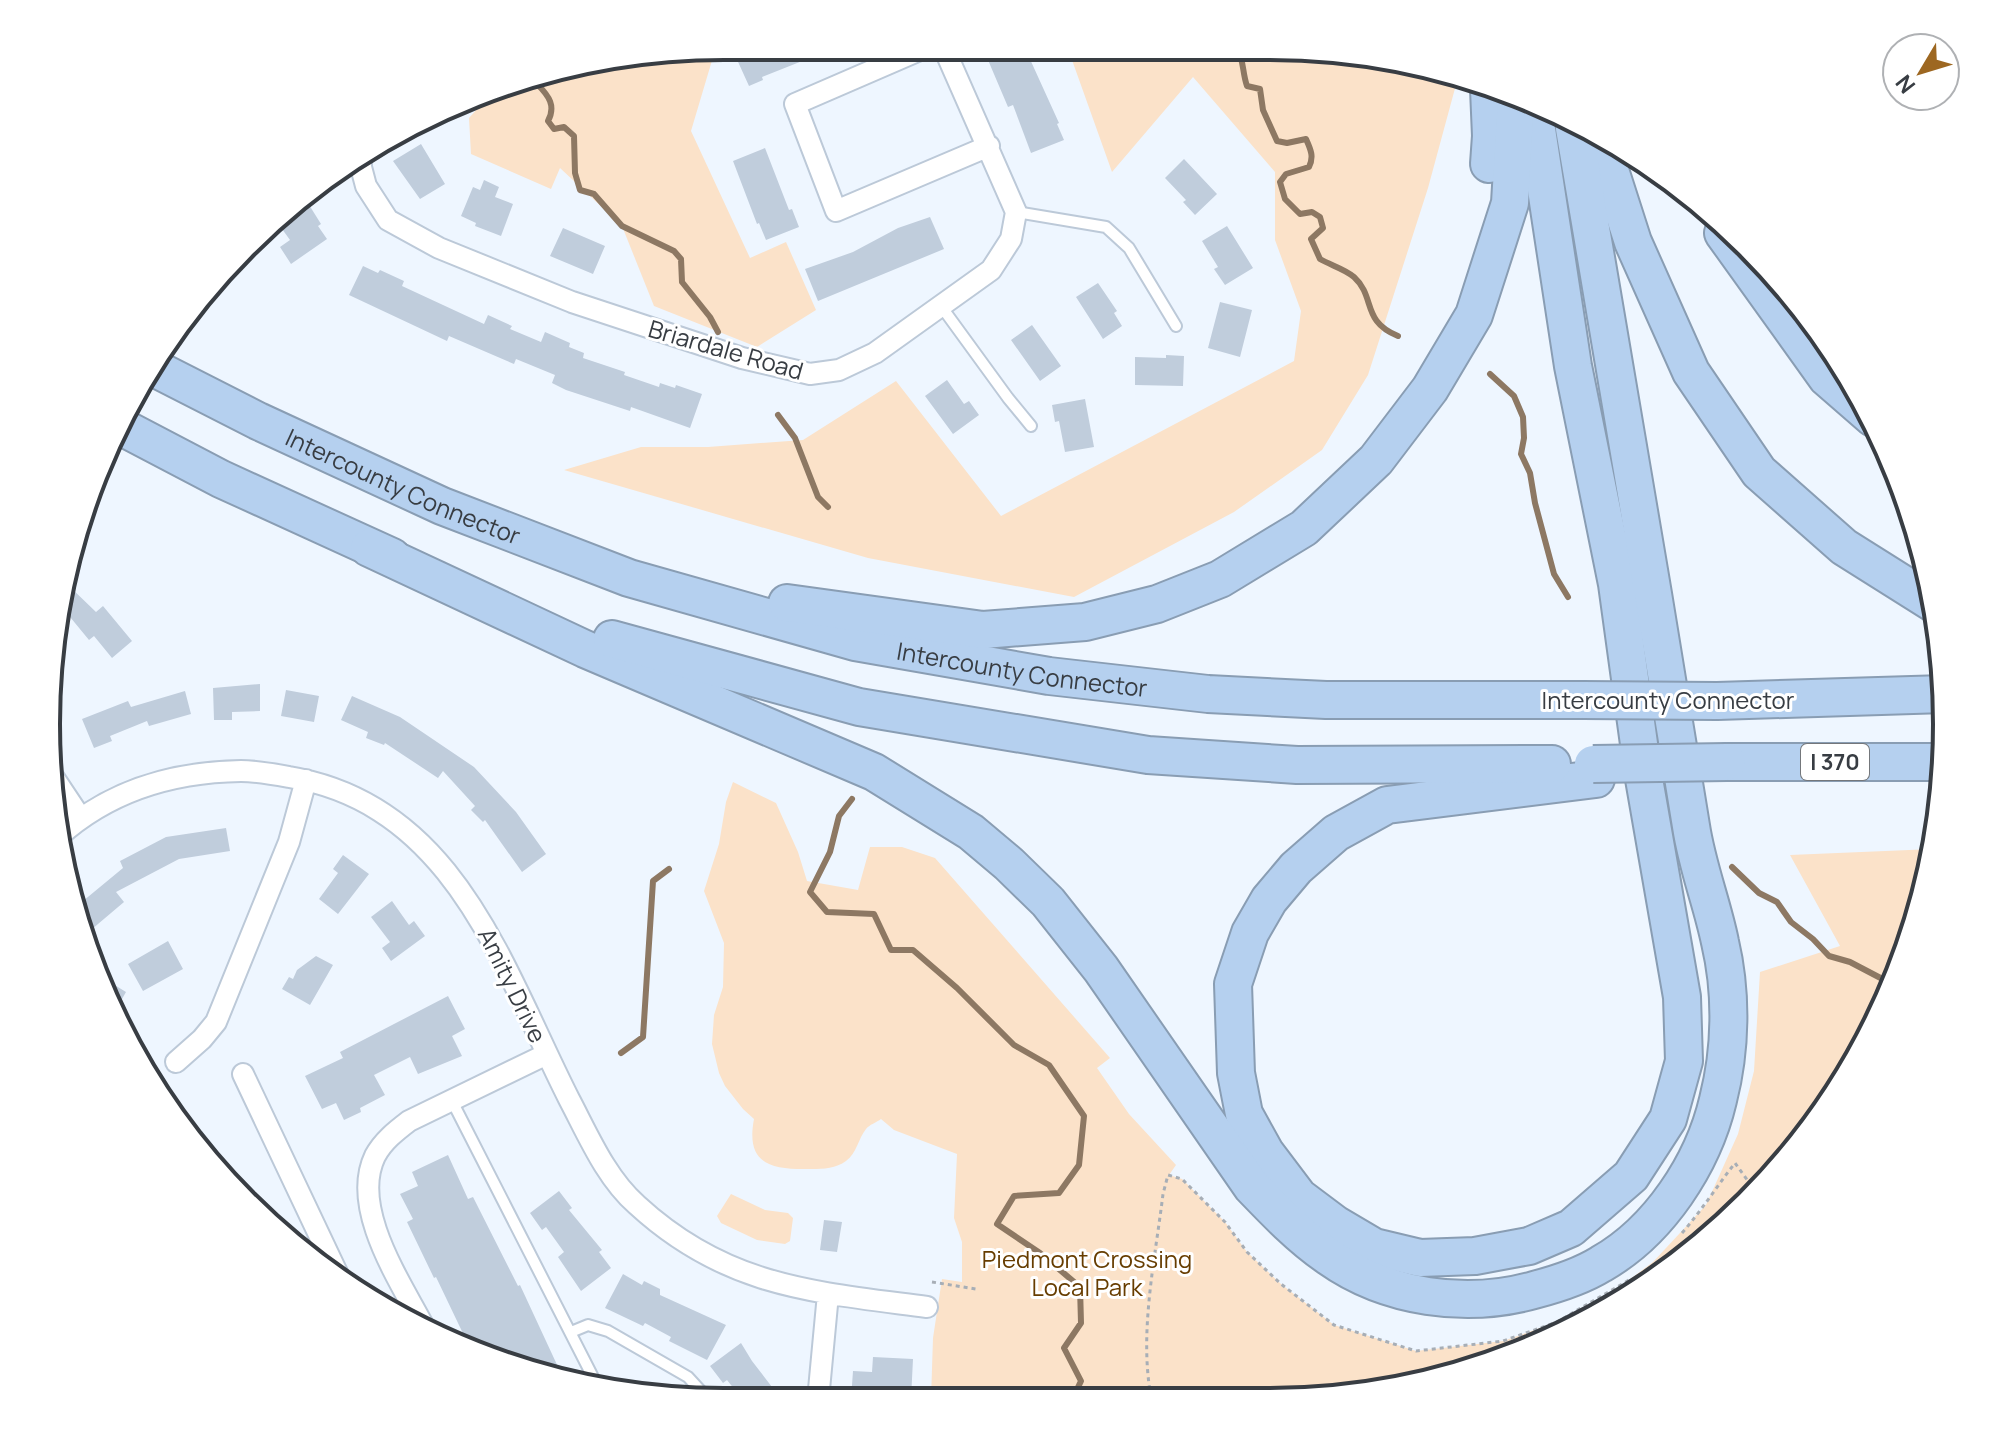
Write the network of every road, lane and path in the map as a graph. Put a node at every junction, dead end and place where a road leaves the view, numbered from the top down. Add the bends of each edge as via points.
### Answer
1 (897, 60) edge
2 (949, 60) edge
3 (1489, 98) edge
4 (1516, 108) edge
5 (1535, 116) edge
6 (1575, 135) edge
7 (989, 146) junction
8 (1604, 151) edge
9 (363, 167) edge
10 (1016, 212) junction
11 (1736, 252) edge
12 (941, 306) junction
13 (1176, 326) dead end
14 (162, 372) edge
15 (1430, 389) junction
16 (1845, 394) edge
17 (1031, 426) dead end
18 (128, 430) edge
19 (369, 548) junction
20 (629, 578) junction
21 (1920, 595) edge
22 (1932, 694) edge
23 (1932, 762) edge
24 (1595, 772) junction
25 (306, 780) junction
26 (64, 793) edge
27 (80, 817) junction
28 (69, 827) edge
29 (547, 1054) junction
30 (176, 1062) dead end
31 (243, 1074) dead end
32 (451, 1099) junction
33 (1163, 1194) dead end
34 (330, 1258) edge
35 (932, 1282) dead end
36 (976, 1289) dead end
37 (828, 1294) junction
38 (927, 1307) dead end
39 (417, 1313) edge
40 (571, 1332) junction
41 (592, 1374) edge
42 (697, 1387) edge
43 (819, 1388) edge
44 (1149, 1388) edge

1 - 7 street via 795,104 836,211
2 - 7 street
3 - 15 highway via 1485,225
4 - 15 highway via 1510,203 1474,315
5 - 24 highway via 1573,366 1617,584 1682,997 1684,1061 1668,1119 1631,1176 1571,1228 1529,1246 1475,1256 1420,1258 1374,1247 1299,1197 1244,1114 1236,1073 1233,984 1250,933 1296,868 1336,833 1387,805
6 - 19 highway via 1696,857 1721,942 1729,1003 1718,1102 1683,1182 1631,1243 1564,1282 1483,1299 1439,1298 1403,1292 1332,1259 1252,1187 1101,969 1048,902 971,832 874,772 585,649
7 - 10 street
8 - 21 highway via 1633,242 1691,372 1759,472 1844,547
9 - 12 street, Briardale Road via 366,186 388,220 426,241 572,302 742,358 810,374 839,370 875,353
10 - 12 street, Briardale Road via 1011,239 991,270
10 - 13 lane via 1106,227 1129,248
11 - 16 highway via 1827,378
12 - 17 lane
14 - 20 highway, Intercounty Connector via 428,500
15 - 20 highway via 1376,460 1304,528 1220,579 1157,604 1085,622 983,630
18 - 19 highway
19 - 24 highway via 601,636 859,707 1148,755 1297,765
20 - 22 highway, Intercounty Connector, bridge via 855,642 1049,676 1208,694 1326,700 1717,701
23 - 24 highway, I 370, bridge via 1727,762
25 - 27 street, Amity Drive via 254,771 206,772 160,780
25 - 29 street, Amity Drive via 379,810 420,841 450,875 499,950
25 - 30 street via 289,842 216,1022
26 - 27 street
27 - 28 street, Amity Drive
29 - 32 street
29 - 37 street, Amity Drive via 595,1150 633,1202 662,1227 748,1275
31 - 34 street
32 - 39 street via 391,1136 369,1171 367,1196 379,1237
32 - 40 lane
33 - 44 path via 1147,1332
35 - 36 path
37 - 38 street, Amity Drive
37 - 43 street
40 - 41 lane
40 - 42 lane via 588,1325 608,1331

